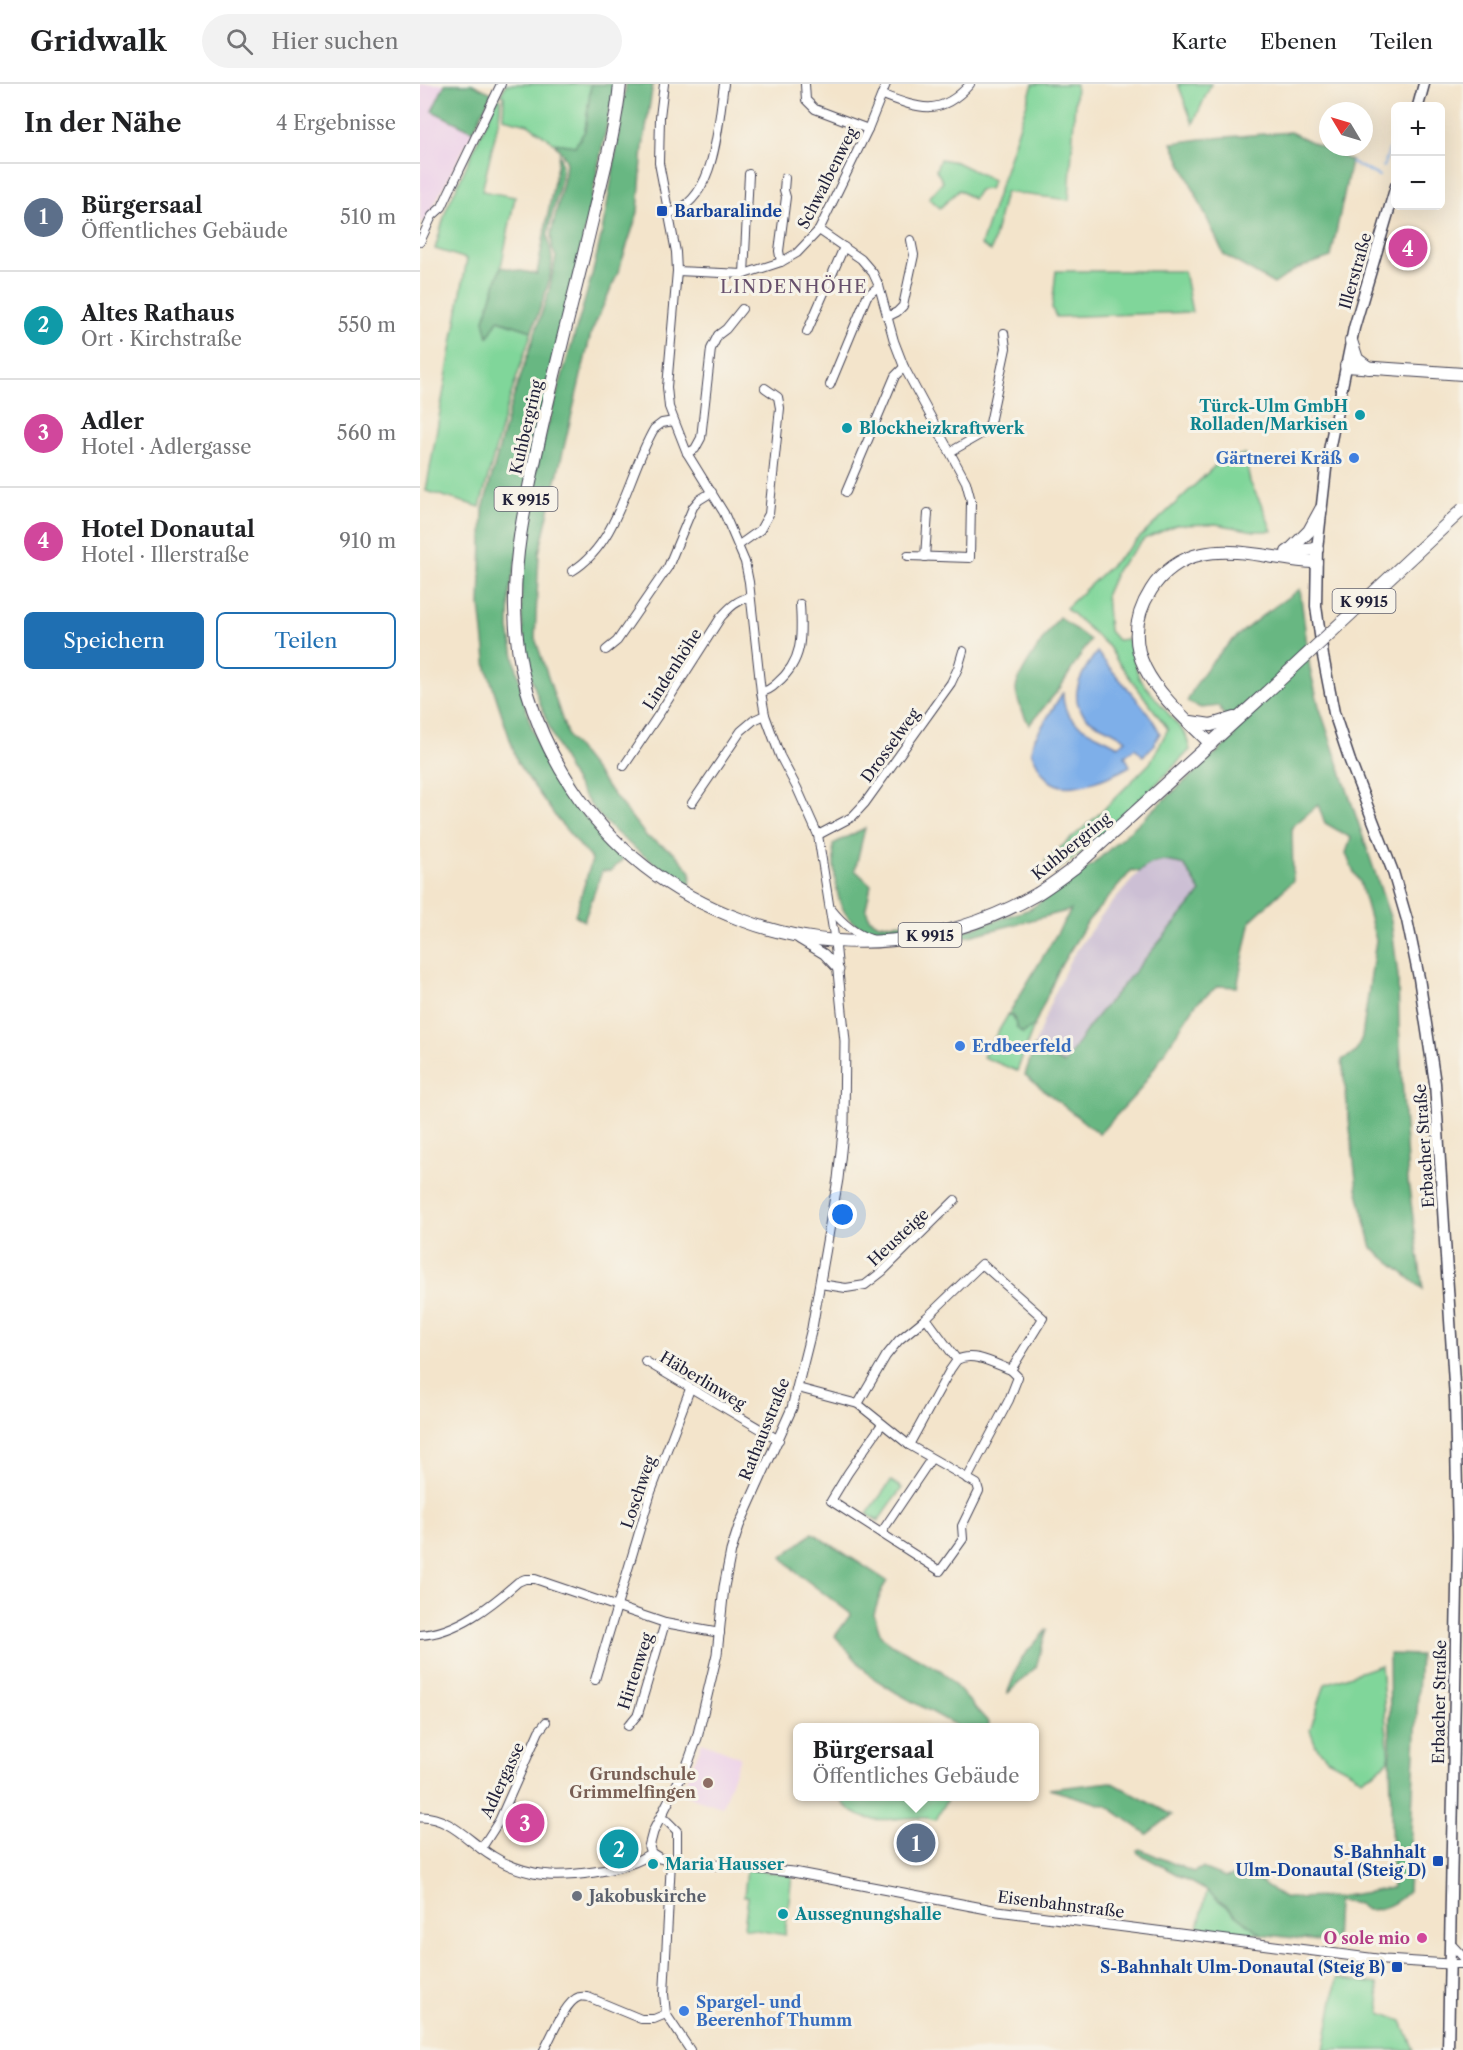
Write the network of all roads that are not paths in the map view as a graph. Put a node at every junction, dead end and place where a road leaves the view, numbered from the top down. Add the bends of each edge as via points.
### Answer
1 (501, 84) edge
2 (620, 84) edge
3 (664, 84) edge
4 (724, 84) edge
5 (805, 84) edge
6 (886, 84) edge
7 (970, 84) edge
8 (1424, 84) edge
9 (883, 95) junction
10 (1419, 102) edge
11 (868, 129) junction
12 (749, 174) dead end
13 (785, 178) dead end
14 (1391, 200) edge
15 (669, 213) junction
16 (424, 225) edge
17 (819, 230) junction
18 (911, 240) dead end
19 (420, 242) edge
20 (844, 247) junction
21 (781, 262) junction
22 (677, 271) junction
23 (744, 274) junction
24 (879, 286) junction
25 (742, 309) dead end
26 (887, 317) junction
27 (800, 322) dead end
28 (1004, 333) dead end
29 (1351, 341) junction
30 (1346, 366) junction
31 (904, 367) junction
32 (1370, 369) junction
33 (1463, 374) edge
34 (830, 385) dead end
35 (765, 388) dead end
36 (674, 421) junction
37 (950, 452) junction
38 (687, 453) junction
39 (844, 472) dead end
40 (853, 476) junction
41 (712, 492) junction
42 (846, 492) dead end
43 (1321, 509) junction
44 (1463, 509) edge
45 (928, 513) dead end
46 (739, 545) junction
47 (1317, 549) junction
48 (1289, 552) junction
49 (908, 556) dead end
50 (925, 557) junction
51 (1271, 557) junction
52 (1316, 562) junction
53 (572, 571) dead end
54 (750, 597) junction
55 (800, 604) dead end
56 (606, 650) dead end
57 (963, 651) dead end
58 (761, 692) junction
59 (1246, 712) junction
60 (765, 715) junction
61 (1187, 721) junction
62 (1211, 744) junction
63 (624, 766) dead end
64 (692, 803) dead end
65 (818, 835) junction
66 (831, 909) junction
67 (796, 937) junction
68 (835, 942) junction
69 (882, 942) junction
70 (839, 970) junction
71 (955, 1200) dead end
72 (820, 1284) junction
73 (926, 1318) junction
74 (957, 1360) junction
75 (645, 1361) dead end
76 (1011, 1370) junction
77 (798, 1388) junction
78 (690, 1389) junction
79 (858, 1404) junction
80 (882, 1424) junction
81 (779, 1440) junction
82 (909, 1445) junction
83 (931, 1459) junction
84 (968, 1479) junction
85 (881, 1533) junction
86 (616, 1606) junction
87 (665, 1623) junction
88 (720, 1633) junction
89 (420, 1635) edge
90 (595, 1680) dead end
91 (546, 1722) dead end
92 (628, 1726) dead end
93 (420, 1817) edge
94 (660, 1818) junction
95 (482, 1849) junction
96 (651, 1854) junction
97 (674, 1861) junction
98 (1450, 1943) junction
99 (1463, 1957) edge
100 (1449, 1964) junction
101 (1463, 1964) edge
102 (666, 2014) junction
103 (544, 2050) edge
104 (690, 2050) edge
105 (1448, 2050) edge

1 - 16 street via 442,207
2 - 67 main road, Kuhbergring / K 9915 via 606,164 520,525 514,610 517,642 534,714 557,764 605,832 630,856 680,891 732,916
3 - 15 street via 659,163
4 - 15 street via 706,178 685,207
5 - 11 street via 806,100 815,109
6 - 9 street, Schwalbenweg
7 - 9 street via 959,96 930,108
8 - 10 main road
9 - 11 street, Schwalbenweg
11 - 17 street, Schwalbenweg
12 - 23 street
13 - 21 street, Schwalbenweg
14 - 29 main road, Illerstraße
15 - 22 street
16 - 19 street
17 - 20 street
17 - 21 street, Schwalbenweg via 798,253
18 - 26 street via 914,255 903,306
20 - 24 street via 867,264
20 - 27 street via 808,329
21 - 23 street, Schwalbenweg
22 - 23 street, Schwalbenweg
22 - 36 street via 667,387
24 - 26 street
24 - 34 street via 867,297 833,370
25 - 38 street via 718,335 711,349 701,438 695,449
26 - 31 street
28 - 37 street via 1006,348 990,423 983,433
29 - 30 main road, Illerstraße
29 - 32 main road via 1357,359
30 - 32 main road
30 - 43 main road, Erbacher Straße
31 - 37 street
31 - 40 street via 894,376
32 - 33 main road
35 - 46 street via 778,397 780,408 772,495 760,530
36 - 38 street
36 - 53 street via 654,429 615,521 587,562
37 - 50 street via 971,501 970,558
38 - 41 street
39 - 40 street
40 - 42 street
41 - 46 street
41 - 56 street via 693,507 668,567 617,641
43 - 47 main road, Erbacher Straße
43 - 48 main road via 1309,531
44 - 59 main road, Kuhbergring / K 9915, bridge
45 - 50 street
46 - 54 street
47 - 48 main road
47 - 52 main road, Erbacher Straße
48 - 51 main road
49 - 50 street
51 - 52 main road
51 - 61 main road via 1202,554 1178,563 1157,580 1143,602 1137,627 1138,653 1149,678
52 - 98 main road, Erbacher Straße via 1317,615 1334,713 1407,920 1435,1083 1455,1399 1458,1525
54 - 58 street
54 - 63 street, Lindenhöhe via 739,600 721,617
55 - 58 street via 798,658 789,673
57 - 65 street, Drosselweg via 951,683 866,803 852,817
58 - 60 street
59 - 61 main road via 1217,724
59 - 62 main road, Kuhbergring / K 9915
60 - 64 street via 741,731
60 - 65 street
61 - 62 main road
62 - 69 main road, Kuhbergring / K 9915 via 1098,848 1040,892 977,922
65 - 66 street
66 - 68 street
66 - 69 street via 853,931
67 - 68 main road, Kuhbergring / K 9915
67 - 70 street via 811,944
68 - 69 main road, Kuhbergring / K 9915
68 - 70 street, Rathausstraße
70 - 72 street, Rathausstraße via 845,1041 844,1123
71 - 72 street, Heusteige via 866,1285 846,1288
72 - 77 street, Rathausstraße
73 - 74 street
73 - 76 street via 982,1264 1043,1318
73 - 79 street via 886,1356
74 - 76 street via 974,1357
74 - 82 street
75 - 78 street, Häberlinweg
76 - 84 street via 1018,1377 1009,1400
77 - 79 street
77 - 81 street, Rathausstraße
78 - 81 street, Häberlinweg
78 - 86 street, Loschweg via 651,1492
79 - 80 street
80 - 82 street
80 - 85 street via 831,1501
81 - 88 street, Rathausstraße via 731,1551
82 - 83 street
83 - 84 street
83 - 85 street
84 - 85 street via 977,1484 979,1491 962,1526 963,1539 940,1571
86 - 87 street
86 - 89 street via 538,1579 525,1579 448,1629
86 - 90 street, Loschweg
87 - 88 street
87 - 92 street, Hirtenweg via 638,1714
88 - 94 street, Rathausstraße via 697,1738
91 - 95 street, Adlergasse
93 - 95 street via 450,1825
94 - 96 street, Rathausstraße via 650,1838
94 - 97 street via 677,1831
95 - 96 street via 519,1869 550,1875 620,1867
96 - 97 street
97 - 100 street, Eisenbahnstraße via 793,1872 998,1911
97 - 102 street via 664,1994
98 - 99 street
98 - 100 main road, Erbacher Straße
100 - 101 street
100 - 105 main road, Erbacher Straße
102 - 103 street via 641,2019 579,1996 566,2009
102 - 104 street

